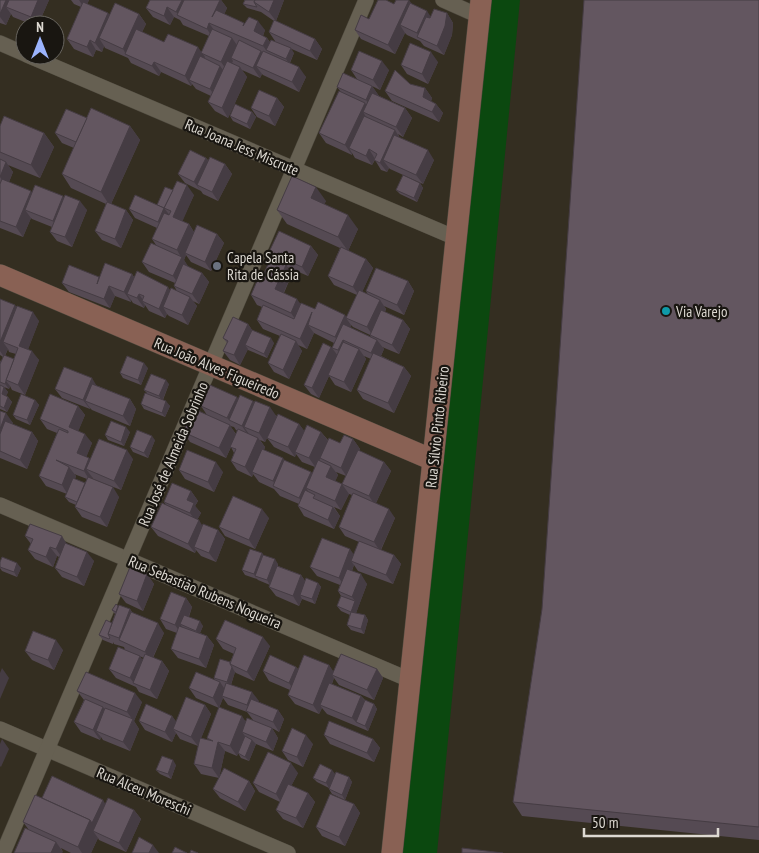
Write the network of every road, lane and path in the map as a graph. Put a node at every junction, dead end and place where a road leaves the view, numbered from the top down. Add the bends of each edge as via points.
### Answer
1 (366, 0) edge
2 (443, 0) edge
3 (480, 8) edge
4 (0, 43) edge
5 (15, 50) edge
6 (50, 65) edge
7 (294, 169) junction
8 (456, 238) junction
9 (0, 275) edge
10 (211, 365) junction
11 (433, 460) junction
12 (0, 505) edge
13 (128, 559) junction
14 (410, 680) junction
15 (0, 729) edge
16 (47, 749) junction
17 (3, 853) edge
18 (288, 853) edge
19 (392, 853) edge

1 - 7 street, Rua José de Almeida Sobrinho
2 - 3 street
3 - 8 street, Rua Sílvio Pinto Ribeiro
4 - 5 street, Rua Joana Jess Miscrute
6 - 7 street, Rua Joana Jess Miscrute
7 - 8 street, Rua Joana Jess Miscrute
7 - 10 street, Rua José de Almeida Sobrinho
8 - 11 street, Rua Sílvio Pinto Ribeiro
9 - 10 street, Rua João Alves Figueiredo
10 - 11 street, Rua João Alves Figueiredo
10 - 13 street, Rua José de Almeida Sobrinho
11 - 14 street, Rua Sílvio Pinto Ribeiro
12 - 13 street, Rua Sebastião Rubens Nogueira
13 - 14 street, Rua Sebastião Rubens Nogueira
13 - 16 street, Rua José de Almeida Sobrinho
14 - 19 street, Rua Sílvio Pinto Ribeiro
15 - 16 street, Rua Alceu Moreschi
16 - 17 street, Rua José de Almeida Sobrinho
16 - 18 street, Rua Alceu Moreschi

